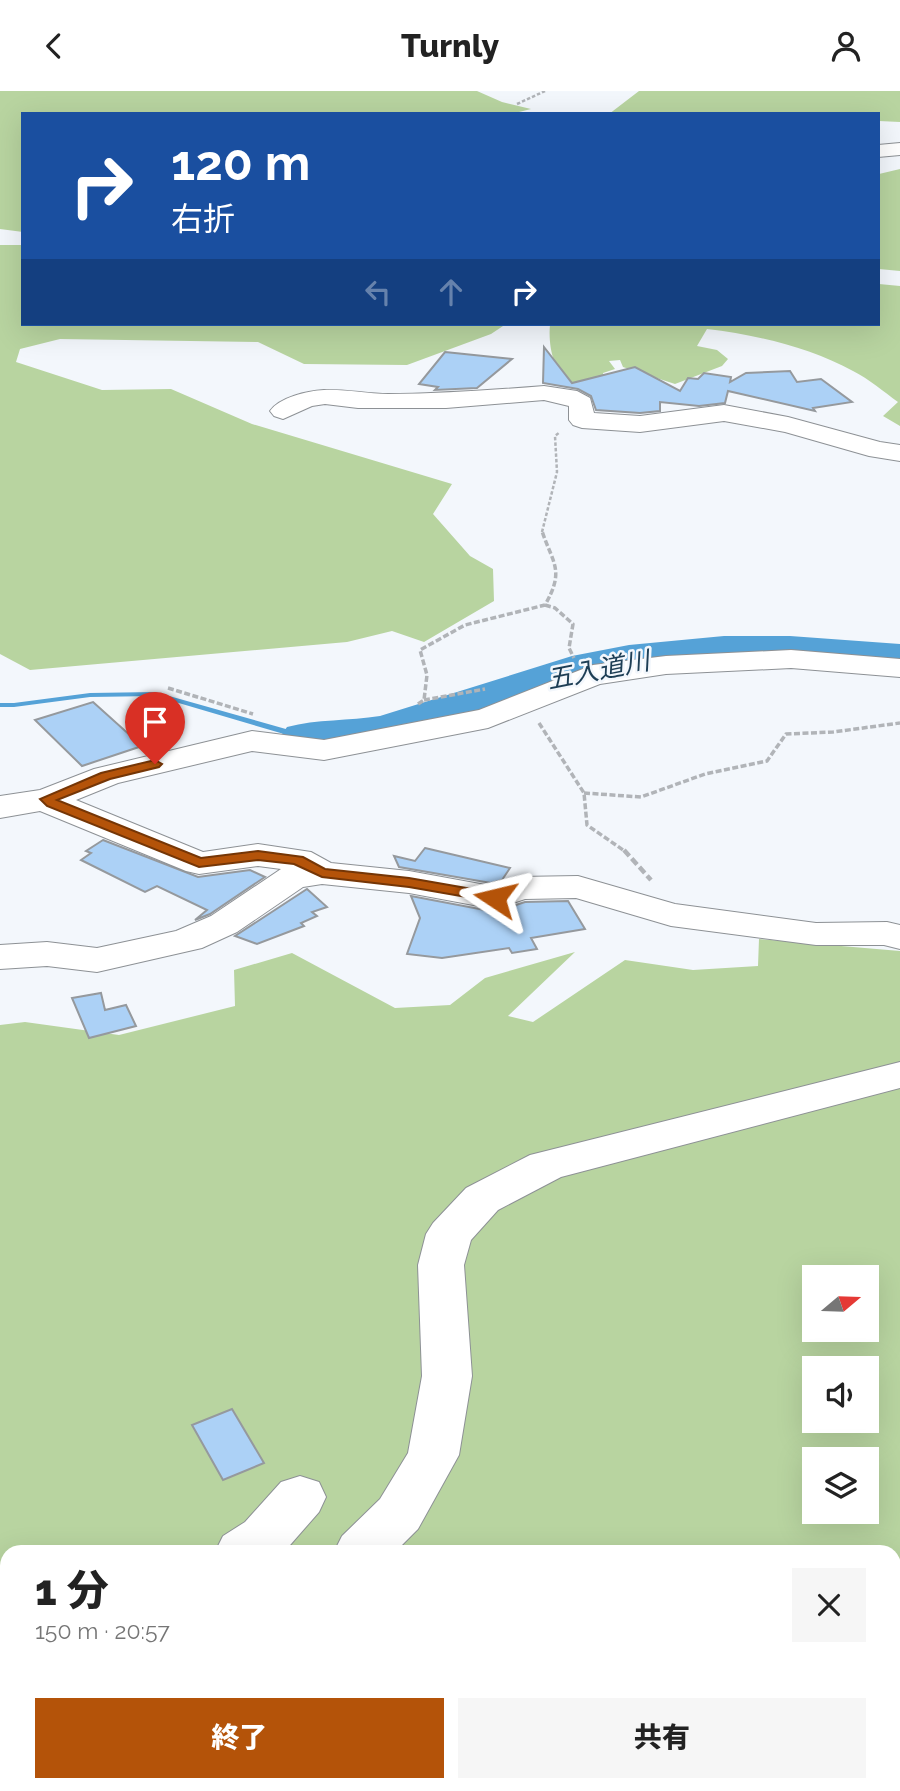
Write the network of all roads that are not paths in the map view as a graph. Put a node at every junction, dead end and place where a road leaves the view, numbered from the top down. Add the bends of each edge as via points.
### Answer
1 (900, 149) edge
2 (880, 151) edge
3 (283, 411) dead end
4 (900, 453) edge
5 (900, 668) edge
6 (48, 799) junction
7 (0, 807) edge
8 (322, 873) junction
9 (900, 937) edge
10 (0, 957) edge
11 (900, 1075) edge
12 (300, 1497) dead end
13 (253, 1545) edge
14 (367, 1545) edge

1 - 2 street
3 - 4 street via 326,397 446,401 544,393 581,403 582,420 640,424 724,413
5 - 6 street via 791,659 666,665 593,675 488,717 324,750 277,734 106,776
6 - 7 street
6 - 8 street via 199,863 258,855 298,860
8 - 9 street via 409,882 495,898 519,888 578,887 671,915 816,934 887,933
8 - 10 street via 293,877 224,924 174,944 97,960 47,954
11 - 14 street via 546,1166 482,1199 449,1234 441,1265 447,1376 433,1455 399,1514
12 - 13 street

